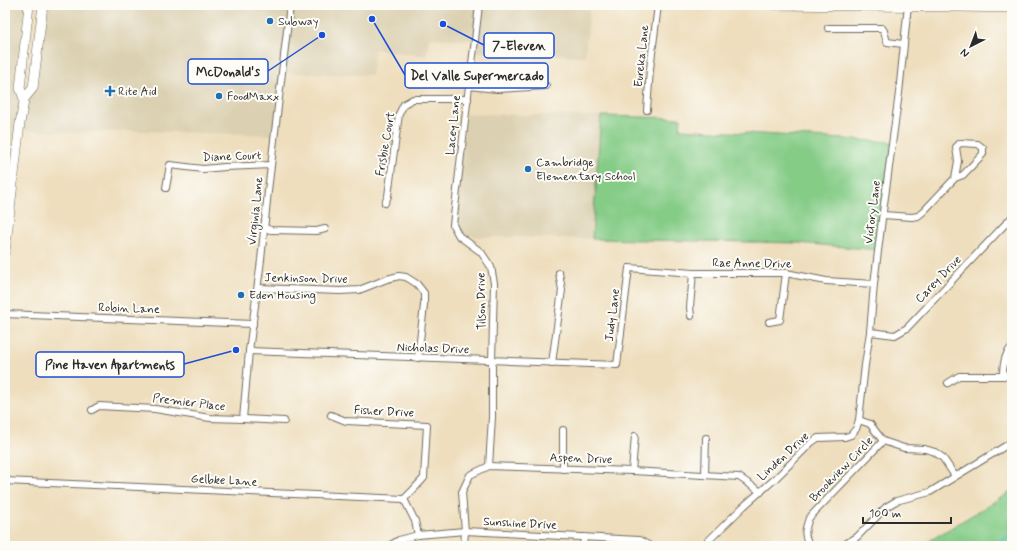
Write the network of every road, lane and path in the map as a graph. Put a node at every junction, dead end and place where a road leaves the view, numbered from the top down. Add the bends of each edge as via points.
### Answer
1 (29, 5) edge
2 (43, 5) edge
3 (290, 5) edge
4 (479, 5) edge
5 (658, 5) edge
6 (775, 5) edge
7 (907, 6) edge
8 (1012, 8) edge
9 (828, 28) dead end
10 (903, 44) junction
11 (468, 86) junction
12 (546, 86) dead end
13 (24, 99) junction
14 (468, 99) junction
15 (647, 110) dead end
16 (271, 165) junction
17 (955, 178) junction
18 (166, 188) dead end
19 (385, 203) dead end
20 (883, 214) junction
21 (1012, 217) edge
22 (453, 225) joint
23 (264, 228) junction
24 (325, 229) dead end
25 (5, 252) edge
26 (628, 268) joint
27 (559, 273) dead end
28 (693, 273) junction
29 (786, 273) junction
30 (874, 284) junction
31 (258, 288) junction
32 (5, 314) edge
33 (691, 316) dead end
34 (769, 322) dead end
35 (252, 324) junction
36 (870, 332) junction
37 (1012, 347) edge
38 (248, 351) junction
39 (418, 358) junction
40 (492, 361) junction
41 (552, 363) junction
42 (617, 365) joint
43 (1003, 376) junction
44 (1012, 377) edge
45 (948, 383) dead end
46 (92, 410) dead end
47 (331, 415) dead end
48 (243, 419) junction
49 (859, 420) junction
50 (284, 421) dead end
51 (563, 430) dead end
52 (635, 436) dead end
53 (706, 438) dead end
54 (883, 441) junction
55 (1012, 442) edge
56 (489, 466) junction
57 (563, 469) junction
58 (632, 471) junction
59 (705, 475) junction
60 (955, 476) junction
61 (5, 481) edge
62 (761, 492) junction
63 (404, 499) junction
64 (465, 531) junction
65 (418, 535) junction
66 (584, 537) junction
67 (389, 546) edge
68 (464, 546) edge
69 (583, 546) edge
70 (650, 546) edge
71 (703, 546) edge
72 (810, 546) edge
73 (842, 546) edge

1 - 13 street via 20,88
2 - 13 street via 33,88
3 - 16 street, Virginia Lane
4 - 11 street, Lacey Lane
5 - 15 street, Eureka Lane
6 - 7 street
7 - 8 street
7 - 10 street, Victory Lane
9 - 10 street via 882,28 887,42
10 - 20 street, Victory Lane
11 - 12 street via 497,89
11 - 14 street, Lacey Lane
13 - 25 street
14 - 19 street, Frisbie Court via 413,99 404,104 399,114
14 - 22 street, Lacey Lane
16 - 18 street, Diane Court via 203,169 170,165
16 - 23 street, Virginia Lane
17 - 17 street via 963,175 981,158 984,151 981,146 958,144
17 - 20 street via 918,216
20 - 30 street, Victory Lane
21 - 36 street, Carey Drive via 907,328 895,335
22 - 40 street, Tilson Drive via 459,236 481,252 492,267
23 - 24 street via 317,231
23 - 31 street, Virginia Lane
26 - 28 street, Rae Anne Drive
26 - 42 street, Judy Lane
27 - 41 street via 562,290
28 - 29 street, Rae Anne Drive
28 - 33 street
29 - 30 street, Rae Anne Drive via 826,281
29 - 34 street via 780,320
30 - 36 street, Victory Lane
31 - 35 street, Virginia Lane
31 - 39 street, Jenkinson Drive via 359,290 387,279 406,277 417,284 424,293
32 - 35 street, Robin Lane
35 - 38 street, Virginia Lane
36 - 49 street, Victory Lane
37 - 43 street via 1003,365
38 - 39 street, Nicholas Drive
38 - 48 street, Virginia Lane
39 - 40 street, Nicholas Drive
40 - 41 street, Nicholas Drive
40 - 56 street, Tilson Drive
41 - 42 street, Nicholas Drive
43 - 44 street
43 - 45 street via 959,376
46 - 48 street, Premier Place via 99,406 155,409 210,418
47 - 63 street, Fisher Drive via 346,420 427,425 424,478
48 - 50 street, Premier Place
49 - 54 street via 870,424
49 - 62 street, Linden Drive via 856,429 845,438 818,438 812,442
51 - 57 street
52 - 58 street
53 - 59 street
54 - 60 street, Brookview Circle via 904,448 935,452 943,458
54 - 72 street, Brookview Circle via 809,518 804,531
55 - 60 street
56 - 57 street, Aspen Drive
56 - 64 street, Aspen Drive via 470,475 462,492
57 - 58 street, Aspen Drive
58 - 59 street, Aspen Drive
59 - 62 street, Aspen Drive via 739,477
60 - 73 street via 930,492 896,501 886,507 857,537
61 - 63 street, Gelbke Lane
62 - 71 street, Linden Drive
63 - 65 street via 415,521
64 - 65 street, Sunshine Drive
64 - 66 street, Sunshine Drive
64 - 68 street, Aspen Drive
65 - 67 street, Sunshine Drive via 399,540
66 - 69 street
66 - 70 street, Sunshine Drive via 639,540

